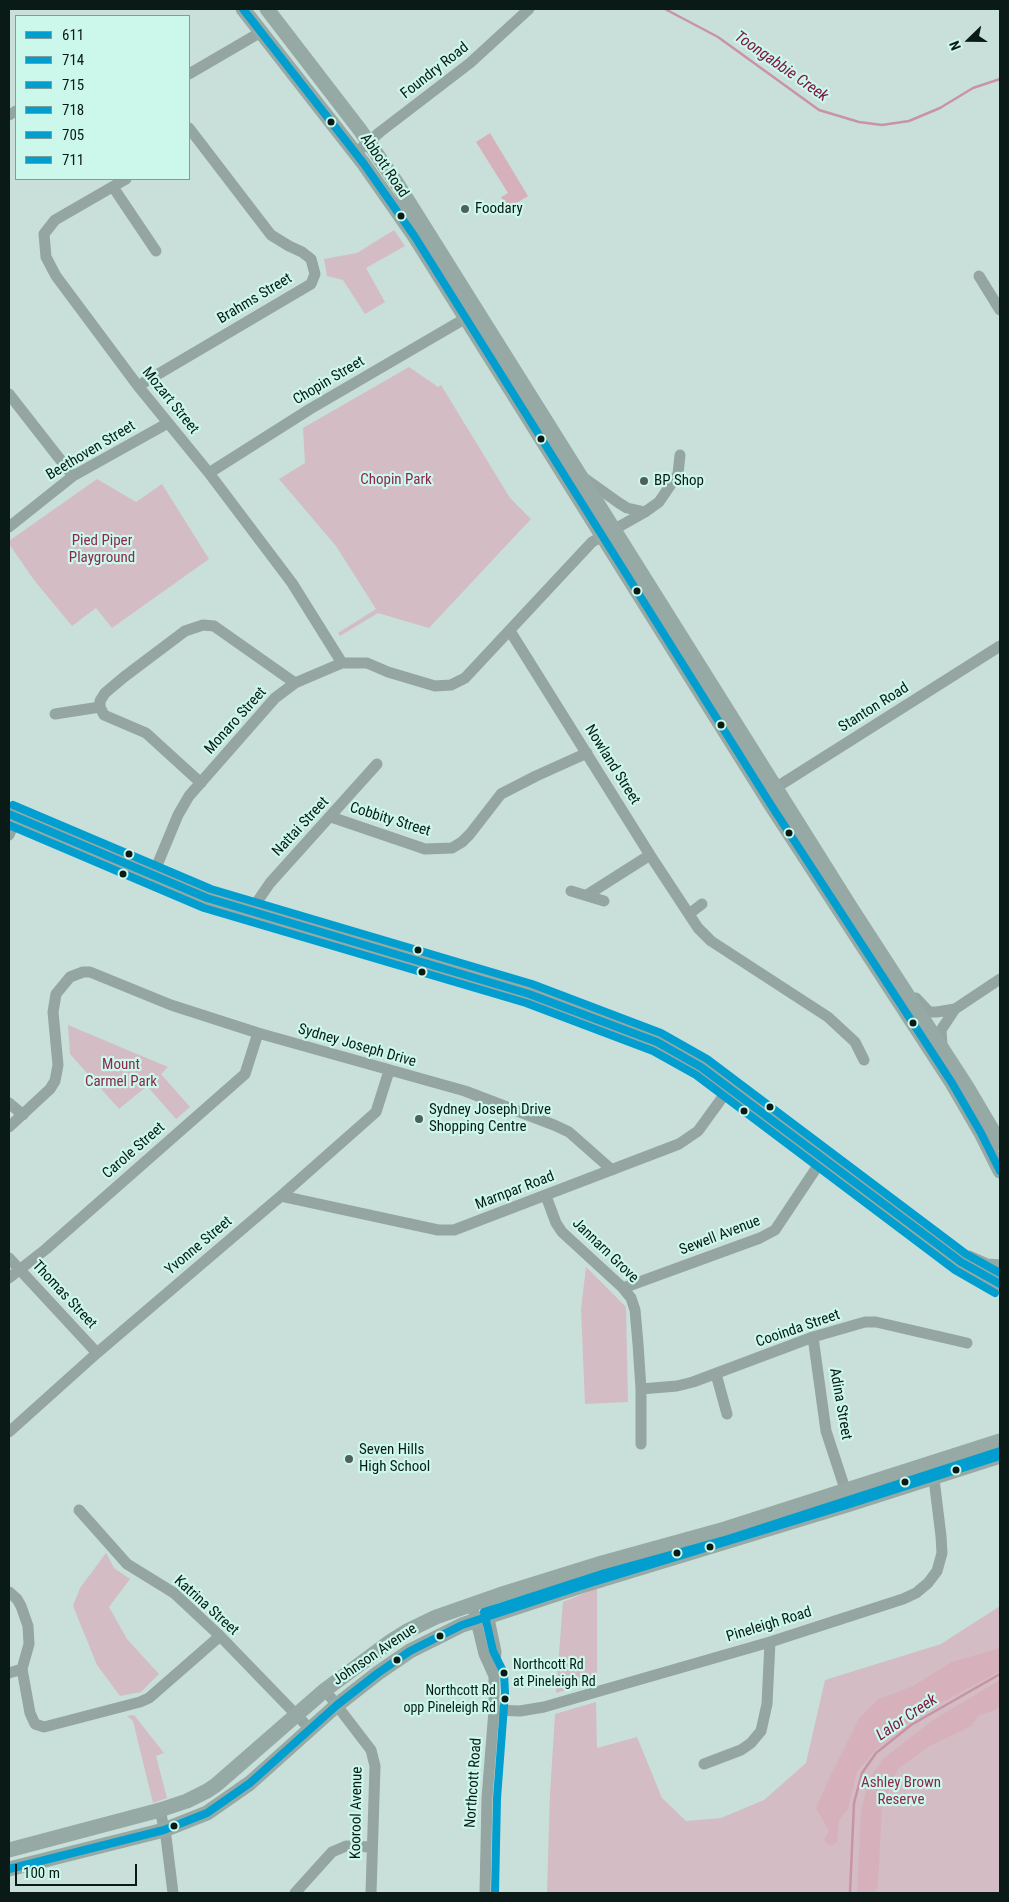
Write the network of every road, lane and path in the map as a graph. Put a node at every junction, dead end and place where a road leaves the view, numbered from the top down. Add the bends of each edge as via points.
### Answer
1 (243, 9) edge
2 (267, 9) edge
3 (529, 9) edge
4 (261, 32) junction
5 (190, 73) edge
6 (191, 135) edge
7 (369, 142) junction
8 (356, 153) junction
9 (124, 180) edge
10 (113, 187) junction
11 (156, 251) dead end
12 (979, 276) dead end
13 (1000, 310) edge
14 (466, 318) junction
15 (138, 386) junction
16 (9, 394) edge
17 (168, 423) junction
18 (680, 455) dead end
19 (209, 473) junction
20 (73, 476) junction
21 (580, 477) junction
22 (645, 512) junction
23 (9, 526) edge
24 (607, 532) junction
25 (510, 631) junction
26 (1000, 646) edge
27 (342, 663) junction
28 (295, 684) junction
29 (100, 708) junction
30 (55, 714) dead end
31 (587, 754) junction
32 (377, 764) dead end
33 (201, 783) junction
34 (770, 791) junction
35 (13, 816) edge
36 (331, 817) junction
37 (9, 835) edge
38 (650, 855) junction
39 (153, 875) junction
40 (571, 891) dead end
41 (587, 896) junction
42 (604, 901) dead end
43 (702, 904) dead end
44 (250, 912) junction
45 (689, 914) junction
46 (890, 969) junction
47 (1000, 978) edge
48 (955, 1009) junction
49 (258, 1033) junction
50 (944, 1051) junction
51 (864, 1060) dead end
52 (389, 1071) junction
53 (730, 1088) junction
54 (9, 1103) edge
55 (23, 1115) junction
56 (9, 1127) edge
57 (1000, 1144) edge
58 (823, 1158) junction
59 (612, 1170) junction
60 (1000, 1171) edge
61 (281, 1196) junction
62 (546, 1196) junction
63 (945, 1248) junction
64 (9, 1258) edge
65 (1000, 1267) edge
66 (19, 1269) junction
67 (9, 1278) edge
68 (1000, 1284) edge
69 (622, 1288) junction
70 (813, 1337) junction
71 (967, 1343) dead end
72 (96, 1352) junction
73 (716, 1374) junction
74 (641, 1389) junction
75 (727, 1414) dead end
76 (9, 1432) edge
77 (1000, 1441) edge
78 (641, 1444) dead end
79 (1000, 1456) edge
80 (933, 1470) junction
81 (847, 1497) junction
82 (79, 1510) dead end
83 (9, 1592) edge
84 (478, 1602) junction
85 (482, 1618) junction
86 (220, 1636) junction
87 (770, 1642) junction
88 (22, 1669) junction
89 (9, 1673) edge
90 (325, 1690) junction
91 (337, 1705) junction
92 (494, 1710) junction
93 (297, 1714) junction
94 (310, 1729) junction
95 (704, 1764) dead end
96 (160, 1810) junction
97 (164, 1830) junction
98 (371, 1847) junction
99 (9, 1850) edge
100 (9, 1869) edge
101 (173, 1893) edge
102 (295, 1893) edge
103 (371, 1893) edge
104 (485, 1893) edge

1 - 4 main road, Abbott Road
2 - 7 main road, Abbott Road
3 - 7 street, Foundry Road via 470,63
4 - 5 street
4 - 8 main road, Abbott Road
6 - 15 street, Brahms Street via 271,235 311,259 315,274 311,284
7 - 8 street, Foundry Road
7 - 21 main road, Abbott Road
8 - 14 main road, Abbott Road
9 - 10 street, Mozart Street
10 - 11 street
10 - 15 street, Mozart Street via 56,220 44,234 46,257 56,276
12 - 13 street
14 - 19 street, Chopin Street via 310,409
14 - 24 main road, Abbott Road
15 - 17 street, Mozart Street
16 - 20 street
17 - 19 street, Mozart Street
17 - 20 street, Beethoven Street
18 - 22 street, Monaro Street via 678,474 658,502
19 - 27 street, Mozart Street via 292,583
20 - 23 street, Beethoven Street
21 - 22 street via 627,508
21 - 24 main road, Abbott Road
22 - 24 street, Monaro Street
24 - 25 street, Monaro Street via 592,542
24 - 34 main road, Abbott Road
25 - 27 street, Monaro Street via 465,678 451,685 435,686 367,664
25 - 31 street, Nowland Street
26 - 34 street, Stanton Road
27 - 28 street, Monaro Street
28 - 29 street via 214,626 203,625 185,631 124,677 106,693 100,701
28 - 33 street, Monaro Street via 275,698
29 - 30 street
29 - 33 street via 110,719 146,733
31 - 36 street, Cobbity Street via 501,794 470,834 452,848 425,849
31 - 38 street, Nowland Street
32 - 36 street, Nattai Street
33 - 39 street, Monaro Street via 178,815
34 - 46 main road, Abbott Road
34 - 60 main road, Abbott Road via 952,1083
35 - 37 street
35 - 39 main road
36 - 44 street, Nattai Street via 270,883
38 - 41 street
38 - 45 street, Nowland Street
39 - 44 main road
40 - 41 street
41 - 42 street
43 - 45 street
44 - 53 main road via 529,994 657,1042
45 - 51 street, Nowland Street via 711,941 828,1017 855,1042
46 - 48 street via 929,1012
46 - 50 main road, Abbott Road
47 - 48 street
48 - 50 street via 941,1030
49 - 52 street, Sydney Joseph Drive
49 - 55 street, Sydney Joseph Drive via 171,1006 90,972 75,974 65,981 54,1003 58,1065 55,1081
49 - 66 street, Carole Street via 245,1074
50 - 57 main road, Abbott Road
52 - 59 street, Sydney Joseph Drive via 465,1091 554,1125 569,1132
52 - 61 street, Yvonne Street via 376,1112
53 - 58 main road
53 - 59 street, Marnpar Road via 698,1131 679,1144
54 - 55 street
55 - 56 street
58 - 63 main road
58 - 69 street, Sewell Avenue via 775,1230
59 - 62 street, Marnpar Road
61 - 62 street, Marnpar Road via 438,1230 454,1230
61 - 72 street, Yvonne Street
62 - 69 street, Jannarn Grove via 562,1232
63 - 65 main road via 987,1266
63 - 68 main road via 961,1262
64 - 66 street, Thomas Street
66 - 67 street, Carole Street
66 - 72 street, Thomas Street
69 - 74 street, Jannarn Grove via 635,1310
70 - 71 street, Cooinda Street via 865,1322 876,1322
70 - 73 street, Cooinda Street
70 - 81 street, Adina Street via 826,1431
72 - 76 street, Yvonne Street
73 - 74 street, Cooinda Street via 678,1386
73 - 75 street
74 - 78 street, Jannarn Grove
77 - 80 main road, Johnson Avenue
79 - 80 main road, Johnson Avenue
80 - 81 main road, Johnson Avenue
80 - 87 street, Pineleigh Road via 942,1553 928,1583 903,1599
81 - 84 main road, Johnson Avenue via 602,1563
81 - 85 main road, Johnson Avenue
82 - 86 street, Katrina Street via 127,1564 174,1593
83 - 88 street via 21,1606 28,1626 29,1644
84 - 85 street, Northcott Road
84 - 90 main road, Johnson Avenue via 407,1631
85 - 91 main road, Johnson Avenue via 410,1651
85 - 92 street, Northcott Road via 484,1654 494,1675
86 - 88 street via 149,1698 44,1728 35,1724 30,1713
86 - 93 street, Katrina Street
87 - 92 street, Pineleigh Road via 544,1707 520,1711
87 - 95 street via 767,1704 761,1732 741,1750
88 - 89 street
90 - 91 street, Koorool Avenue
90 - 93 main road, Johnson Avenue
91 - 94 main road, Johnson Avenue
91 - 98 street, Koorool Avenue via 371,1750 375,1766
92 - 104 street, Northcott Road
93 - 94 street, Katrina Street
93 - 96 main road, Johnson Avenue via 216,1785 187,1801
94 - 97 main road, Johnson Avenue via 250,1783 215,1809
96 - 97 street
96 - 99 main road, Johnson Avenue
97 - 100 main road, Johnson Avenue
97 - 101 street
98 - 102 street via 346,1846 332,1852
98 - 103 street, Koorool Avenue

